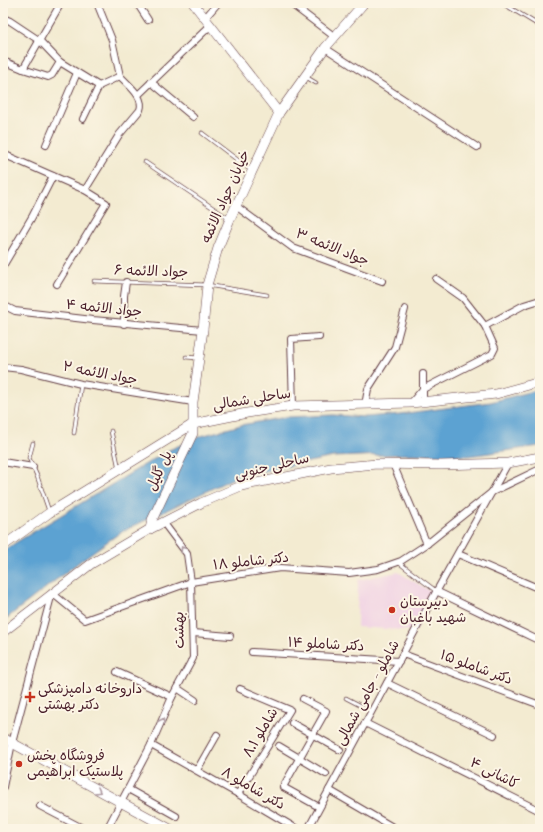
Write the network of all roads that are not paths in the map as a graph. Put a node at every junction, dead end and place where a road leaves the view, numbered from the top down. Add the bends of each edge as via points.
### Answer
1 (62, 3) edge
2 (97, 3) edge
3 (138, 3) edge
4 (193, 3) edge
5 (218, 3) edge
6 (290, 3) edge
7 (502, 3) edge
8 (362, 4) edge
9 (3, 18) edge
10 (148, 20) dead end
11 (208, 21) junction
12 (540, 26) edge
13 (335, 37) junction
14 (40, 41) junction
15 (325, 48) junction
16 (3, 62) edge
17 (60, 62) junction
18 (24, 69) junction
19 (77, 73) junction
20 (120, 76) junction
21 (306, 77) junction
22 (151, 82) junction
23 (316, 83) dead end
24 (99, 86) junction
25 (138, 95) junction
26 (279, 113) junction
27 (193, 117) dead end
28 (83, 119) dead end
29 (202, 133) dead end
30 (46, 146) dead end
31 (477, 147) dead end
32 (3, 154) edge
33 (145, 162) dead end
34 (252, 171) junction
35 (53, 176) junction
36 (85, 190) junction
37 (236, 206) junction
38 (230, 219) junction
39 (3, 266) edge
40 (436, 279) dead end
41 (94, 281) dead end
42 (382, 281) dead end
43 (126, 282) junction
44 (57, 284) dead end
45 (207, 285) junction
46 (267, 295) dead end
47 (540, 300) edge
48 (3, 305) edge
49 (405, 309) dead end
50 (124, 324) junction
51 (485, 326) junction
52 (203, 330) junction
53 (319, 337) dead end
54 (186, 357) dead end
55 (199, 358) junction
56 (3, 367) edge
57 (423, 374) dead end
58 (540, 382) edge
59 (81, 384) junction
60 (423, 389) junction
61 (193, 402) junction
62 (423, 402) junction
63 (411, 403) junction
64 (365, 405) junction
65 (293, 406) junction
66 (193, 428) junction
67 (111, 431) dead end
68 (74, 433) dead end
69 (33, 443) dead end
70 (540, 457) edge
71 (3, 462) edge
72 (508, 463) junction
73 (393, 464) junction
74 (33, 467) junction
75 (540, 469) edge
76 (119, 471) junction
77 (492, 492) junction
78 (49, 513) junction
79 (163, 522) junction
80 (151, 525) junction
81 (427, 544) junction
82 (3, 546) edge
83 (458, 554) junction
84 (398, 562) junction
85 (191, 582) junction
86 (540, 589) edge
87 (436, 591) junction
88 (52, 593) junction
89 (3, 632) edge
90 (193, 633) junction
91 (230, 636) dead end
92 (540, 641) edge
93 (252, 652) dead end
94 (403, 654) junction
95 (399, 661) junction
96 (117, 672) dead end
97 (387, 683) junction
98 (177, 688) junction
99 (240, 689) dead end
100 (172, 697) junction
101 (346, 698) dead end
102 (303, 699) dead end
103 (196, 700) dead end
104 (540, 704) edge
105 (372, 711) junction
106 (292, 723) dead end
107 (365, 723) junction
108 (313, 734) junction
109 (217, 735) dead end
110 (494, 736) dead end
111 (3, 738) edge
112 (12, 743) junction
113 (151, 745) junction
114 (279, 746) dead end
115 (340, 750) dead end
116 (300, 758) junction
117 (197, 770) junction
118 (326, 774) dead end
119 (3, 787) edge
120 (128, 789) junction
121 (328, 790) junction
122 (238, 794) junction
123 (120, 803) junction
124 (40, 806) dead end
125 (319, 807) junction
126 (540, 811) edge
127 (176, 816) dead end
128 (84, 829) edge
129 (107, 829) edge
130 (170, 829) edge
131 (297, 829) edge
132 (308, 829) edge
133 (396, 829) edge

1 - 14 street
2 - 20 street via 112,40
3 - 10 street
4 - 11 street
5 - 11 street
6 - 13 street
7 - 12 lane
8 - 13 street, خیابان جواد الائمه
9 - 14 street
11 - 22 street
11 - 26 street
13 - 15 street, خیابان جواد الائمه
14 - 17 street
14 - 18 street
15 - 21 street, خیابان جواد الائمه
15 - 31 street
16 - 18 street
17 - 18 street via 48,77
17 - 19 street
19 - 24 street
19 - 30 street
20 - 24 street
20 - 25 street
21 - 23 lane
21 - 26 street, خیابان جواد الائمه
22 - 25 street
22 - 27 street
24 - 28 street
25 - 36 street via 140,110 119,135
26 - 34 street, خیابان جواد الائمه
29 - 34 lane
32 - 35 street
33 - 38 lane
34 - 37 street, خیابان جواد الائمه
35 - 36 street
35 - 39 street
36 - 44 street via 106,203
37 - 38 street, خیابان جواد الائمه
37 - 42 street, جواد الائمه ۳ via 292,248
38 - 45 street, خیابان جواد الائمه
40 - 51 street via 463,298
41 - 43 lane, جواد الائمه ۶
43 - 45 lane, جواد الائمه ۶
43 - 50 street
45 - 46 lane, جواد الائمه ۶
45 - 52 street, خیابان جواد الائمه
47 - 51 street via 524,305
48 - 50 street, جواد الائمه ۴ via 15,311
49 - 64 street via 395,347 368,389
50 - 52 street, جواد الائمه ۴
51 - 60 street via 495,348 492,354
52 - 55 street, خیابان جواد الائمه
53 - 65 street via 291,339
54 - 55 lane
55 - 61 street, خیابان جواد الائمه
56 - 59 street, جواد الائمه ۲
57 - 60 street
58 - 62 street, ساحلی شمالی via 496,394
59 - 61 street, جواد الائمه ۲
59 - 68 lane
60 - 62 street
60 - 63 street
61 - 66 street, خیابان جواد الائمه
62 - 63 street, ساحلی شمالی
63 - 64 street, ساحلی شمالی
64 - 65 street, ساحلی شمالی
65 - 66 street, ساحلی شمالی via 247,413
66 - 76 street, ساحلی شمالی
66 - 80 street, پل گلیل
67 - 76 lane
69 - 74 lane via 29,458
70 - 72 street, ساحلی جنوبی
71 - 74 street
72 - 73 street, ساحلی جنوبی
72 - 77 street, شاملو - جامی شمالی
73 - 79 street, ساحلی جنوبی via 331,468 242,486
73 - 81 street
74 - 78 lane
75 - 77 street
76 - 78 street, ساحلی شمالی
77 - 81 street, دکتر شاملو ۱۸
77 - 83 street, شاملو - جامی شمالی
78 - 82 street, ساحلی شمالی
79 - 80 street, ساحلی جنوبی
85 -> 79 street, بهشت via 187,554
80 - 88 street, ساحلی جنوبی
81 - 84 street, دکتر شاملو ۱۸
83 - 86 street
83 - 87 street, شاملو - جامی شمالی
84 - 85 street, دکتر شاملو ۱۸ via 378,569 349,573 280,568
84 - 87 lane
85 - 88 street, دکتر شاملو ۱۸ via 85,620
85 - 90 street, بهشت
87 - 92 street
87 - 94 street, شاملو - جامی شمالی
88 - 89 street, ساحلی جنوبی
88 - 112 street
90 - 91 street
90 - 98 street, بهشت via 193,658
93 - 95 street, دکتر شاملو ۱۴
94 - 95 street, شاملو - جامی شمالی
94 - 104 street, دکتر شاملو ۱۵
95 - 97 street, شاملو - جامی شمالی
96 - 100 street
97 - 105 street, شاملو - جامی شمالی
97 - 110 street
98 - 100 street, بهشت
98 - 103 street
99 - 122 street, شاملو ۸.۱ via 290,710
113 -> 100 street, بهشت
101 - 105 lane
102 - 108 street via 326,711
105 - 107 street, شاملو - جامی شمالی
106 - 108 street
107 - 121 street, شاملو - جامی شمالی
107 - 126 street, کاشانی ۴
108 - 115 street
108 - 116 street
109 - 117 street
111 - 112 street
112 - 119 street
112 -> 123 street
113 - 117 street, دکتر شاملو ۸
113 - 120 street
114 - 116 street
116 - 118 street
116 - 125 street via 283,787
117 - 122 street, دکتر شاملو ۸
120 - 123 street
120 - 127 street
121 - 125 street, شاملو - جامی شمالی
121 - 133 street
122 - 131 street, دکتر شاملو ۸
123 - 129 street
123 - 130 street
124 - 128 street
125 - 132 street, شاملو - جامی شمالی

